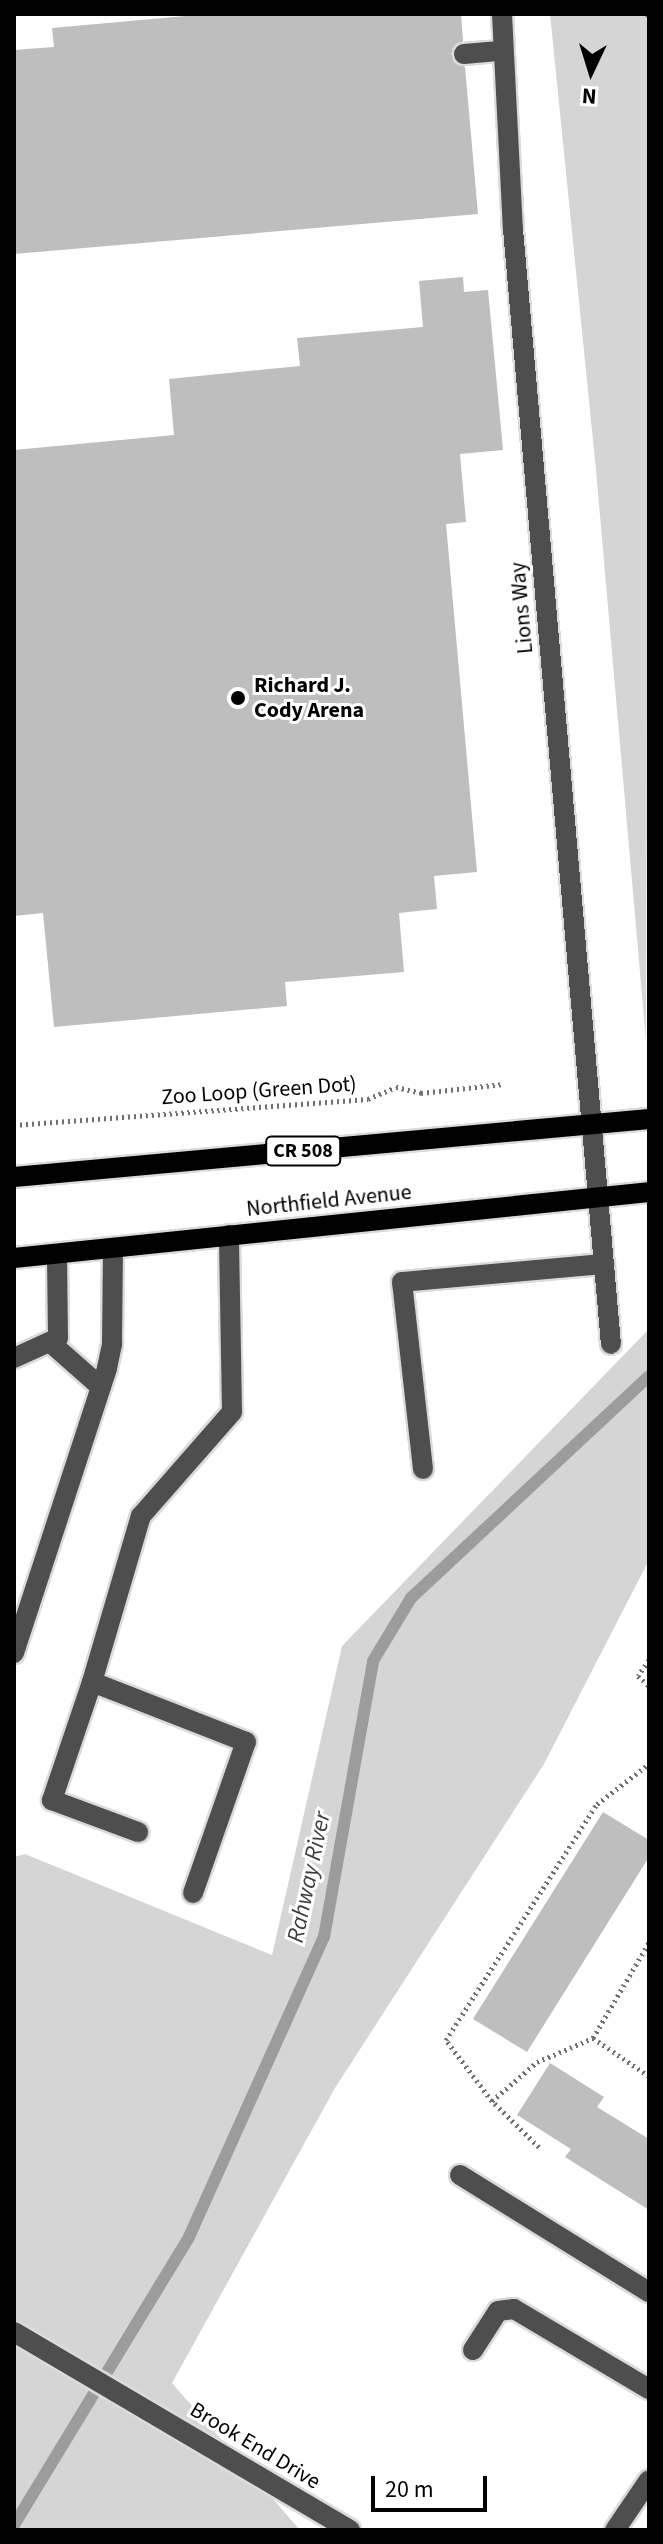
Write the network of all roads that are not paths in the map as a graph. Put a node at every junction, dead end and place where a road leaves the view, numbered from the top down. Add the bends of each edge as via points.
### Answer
1 (502, 14) edge
2 (500, 51) junction
3 (464, 54) dead end
4 (649, 1119) edge
5 (592, 1124) junction
6 (14, 1177) edge
7 (649, 1192) edge
8 (598, 1197) junction
9 (229, 1235) junction
10 (113, 1249) junction
11 (57, 1254) junction
12 (14, 1258) edge
13 (604, 1264) junction
14 (52, 1344) junction
15 (611, 1344) dead end
16 (14, 1358) edge
17 (101, 1387) junction
18 (423, 1469) dead end
19 (14, 1653) edge
20 (92, 1682) junction
21 (138, 1832) dead end
22 (193, 1893) dead end
23 (460, 2175) dead end
24 (649, 2292) edge
25 (14, 2332) edge
26 (473, 2350) dead end
27 (649, 2389) edge
28 (649, 2480) edge
29 (350, 2530) edge
30 (615, 2530) edge

1 - 2 street, Lions Way
2 - 3 street
2 - 5 street, Lions Way
4 - 5 main road, CR 508
5 - 6 main road, CR 508
5 - 8 street, Lions Way
7 - 8 main road, Northfield Avenue
8 - 9 main road, Northfield Avenue
8 - 13 street, Lions Way
9 - 10 main road, Northfield Avenue
9 - 20 street via 232,1412 141,1516
10 - 11 main road, Northfield Avenue
10 - 17 street via 112,1344
11 - 12 main road, Northfield Avenue
11 - 14 street via 62,1320
13 - 15 street, Lions Way
13 - 18 street via 402,1282
14 - 16 street
14 - 17 street
17 - 19 street
20 - 21 street via 52,1800
20 - 22 street via 246,1742
23 - 24 street
25 - 29 street, Brook End Drive
26 - 27 street via 498,2311 514,2309
28 - 30 street

